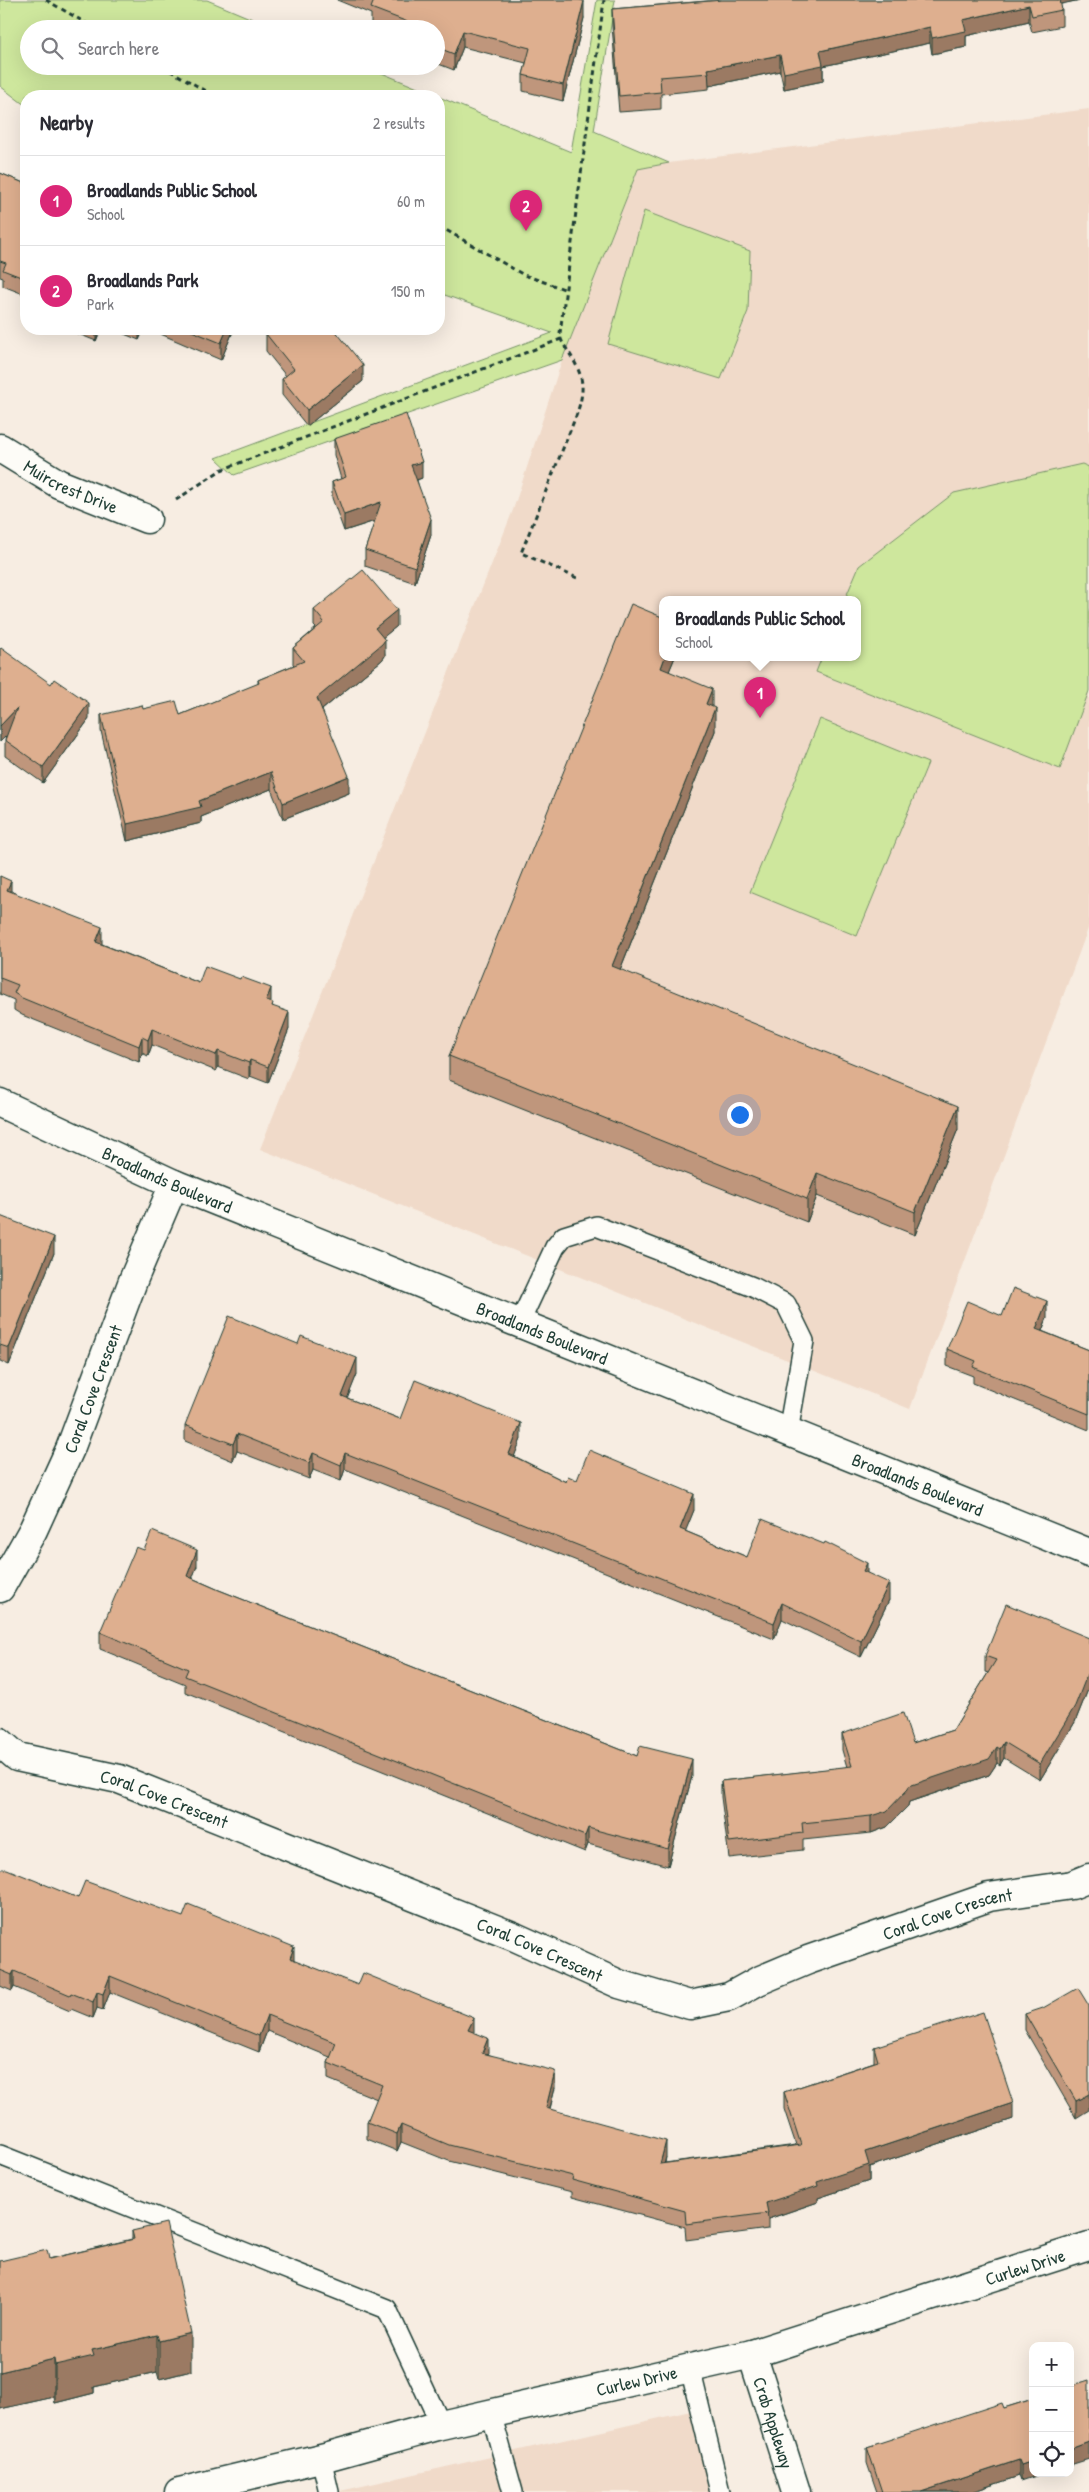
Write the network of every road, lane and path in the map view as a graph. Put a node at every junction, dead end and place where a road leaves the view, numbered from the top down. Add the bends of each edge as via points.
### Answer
1 (46, 0) edge
2 (604, 0) edge
3 (80, 20) edge
4 (178, 75) edge
5 (204, 90) edge
6 (445, 229) edge
7 (567, 290) junction
8 (560, 339) junction
9 (0, 448) edge
10 (147, 519) joint
11 (577, 578) dead end
12 (0, 1103) edge
13 (174, 1184) junction
14 (519, 1324) junction
15 (788, 1432) junction
16 (1089, 1553) edge
17 (0, 1588) edge
18 (0, 1742) edge
19 (1089, 1878) edge
20 (0, 2155) edge
21 (1089, 2246) edge
22 (752, 2354) junction
23 (690, 2368) junction
24 (491, 2413) junction
25 (441, 2425) junction
26 (321, 2458) junction
27 (179, 2492) edge
28 (329, 2492) edge
29 (513, 2492) edge
30 (720, 2492) edge
31 (796, 2492) edge

1 - 3 path
2 - 7 path
4 - 5 path
6 - 7 path via 524,275
7 - 8 path
8 - 10 path via 221,470
8 - 11 path via 582,375 581,399 521,554
9 - 10 street, Muircrest Drive via 59,484
12 - 13 street, Broadlands Boulevard
13 - 14 street, Broadlands Boulevard
13 - 17 street, Coral Cove Crescent via 134,1278 70,1449 33,1530
14 - 15 street, Broadlands Boulevard
14 - 15 lane via 555,1248 564,1236 596,1226 752,1286 786,1304 804,1340
15 - 16 street, Broadlands Boulevard
18 - 19 street, Coral Cove Crescent via 17,1757 119,1780 515,1937 619,1984 690,2004 729,1997 808,1960 989,1897 1072,1885
20 - 25 lane via 387,2309
21 - 22 street, Curlew Drive
22 - 23 street, Curlew Drive
22 - 31 street, Crab Appleway
23 - 24 street, Curlew Drive
23 - 30 lane
24 - 25 street, Curlew Drive
24 - 29 lane
25 - 26 street, Curlew Drive
26 - 27 street, Curlew Drive
26 - 28 lane

